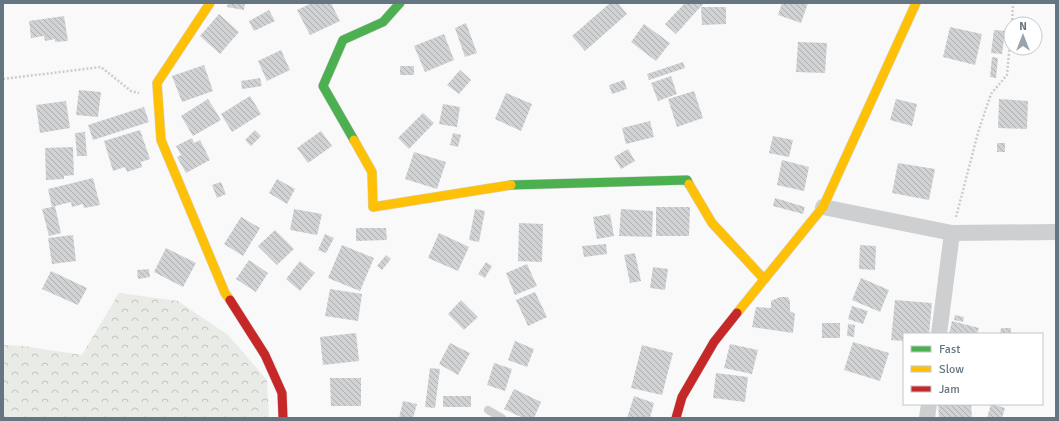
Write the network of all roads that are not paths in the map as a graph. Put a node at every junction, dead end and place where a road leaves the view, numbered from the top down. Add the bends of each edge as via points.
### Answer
1 (210, 3) edge
2 (400, 3) edge
3 (916, 3) edge
4 (823, 207) junction
5 (1056, 232) edge
6 (952, 233) junction
7 (764, 279) junction
8 (938, 333) edge
9 (929, 405) edge
10 (488, 410) dead end
11 (283, 418) edge
12 (502, 418) edge
13 (676, 418) edge
14 (927, 418) edge

1 - 11 street via 157,83 161,140 225,293 265,355 282,393
2 - 7 street via 383,22 343,40 323,86 372,172 373,207 515,184 687,180 712,223
3 - 4 street
4 - 6 street
4 - 7 street
5 - 6 street
6 - 8 street
7 - 13 street via 714,342 682,397
9 - 14 street
10 - 12 lane

